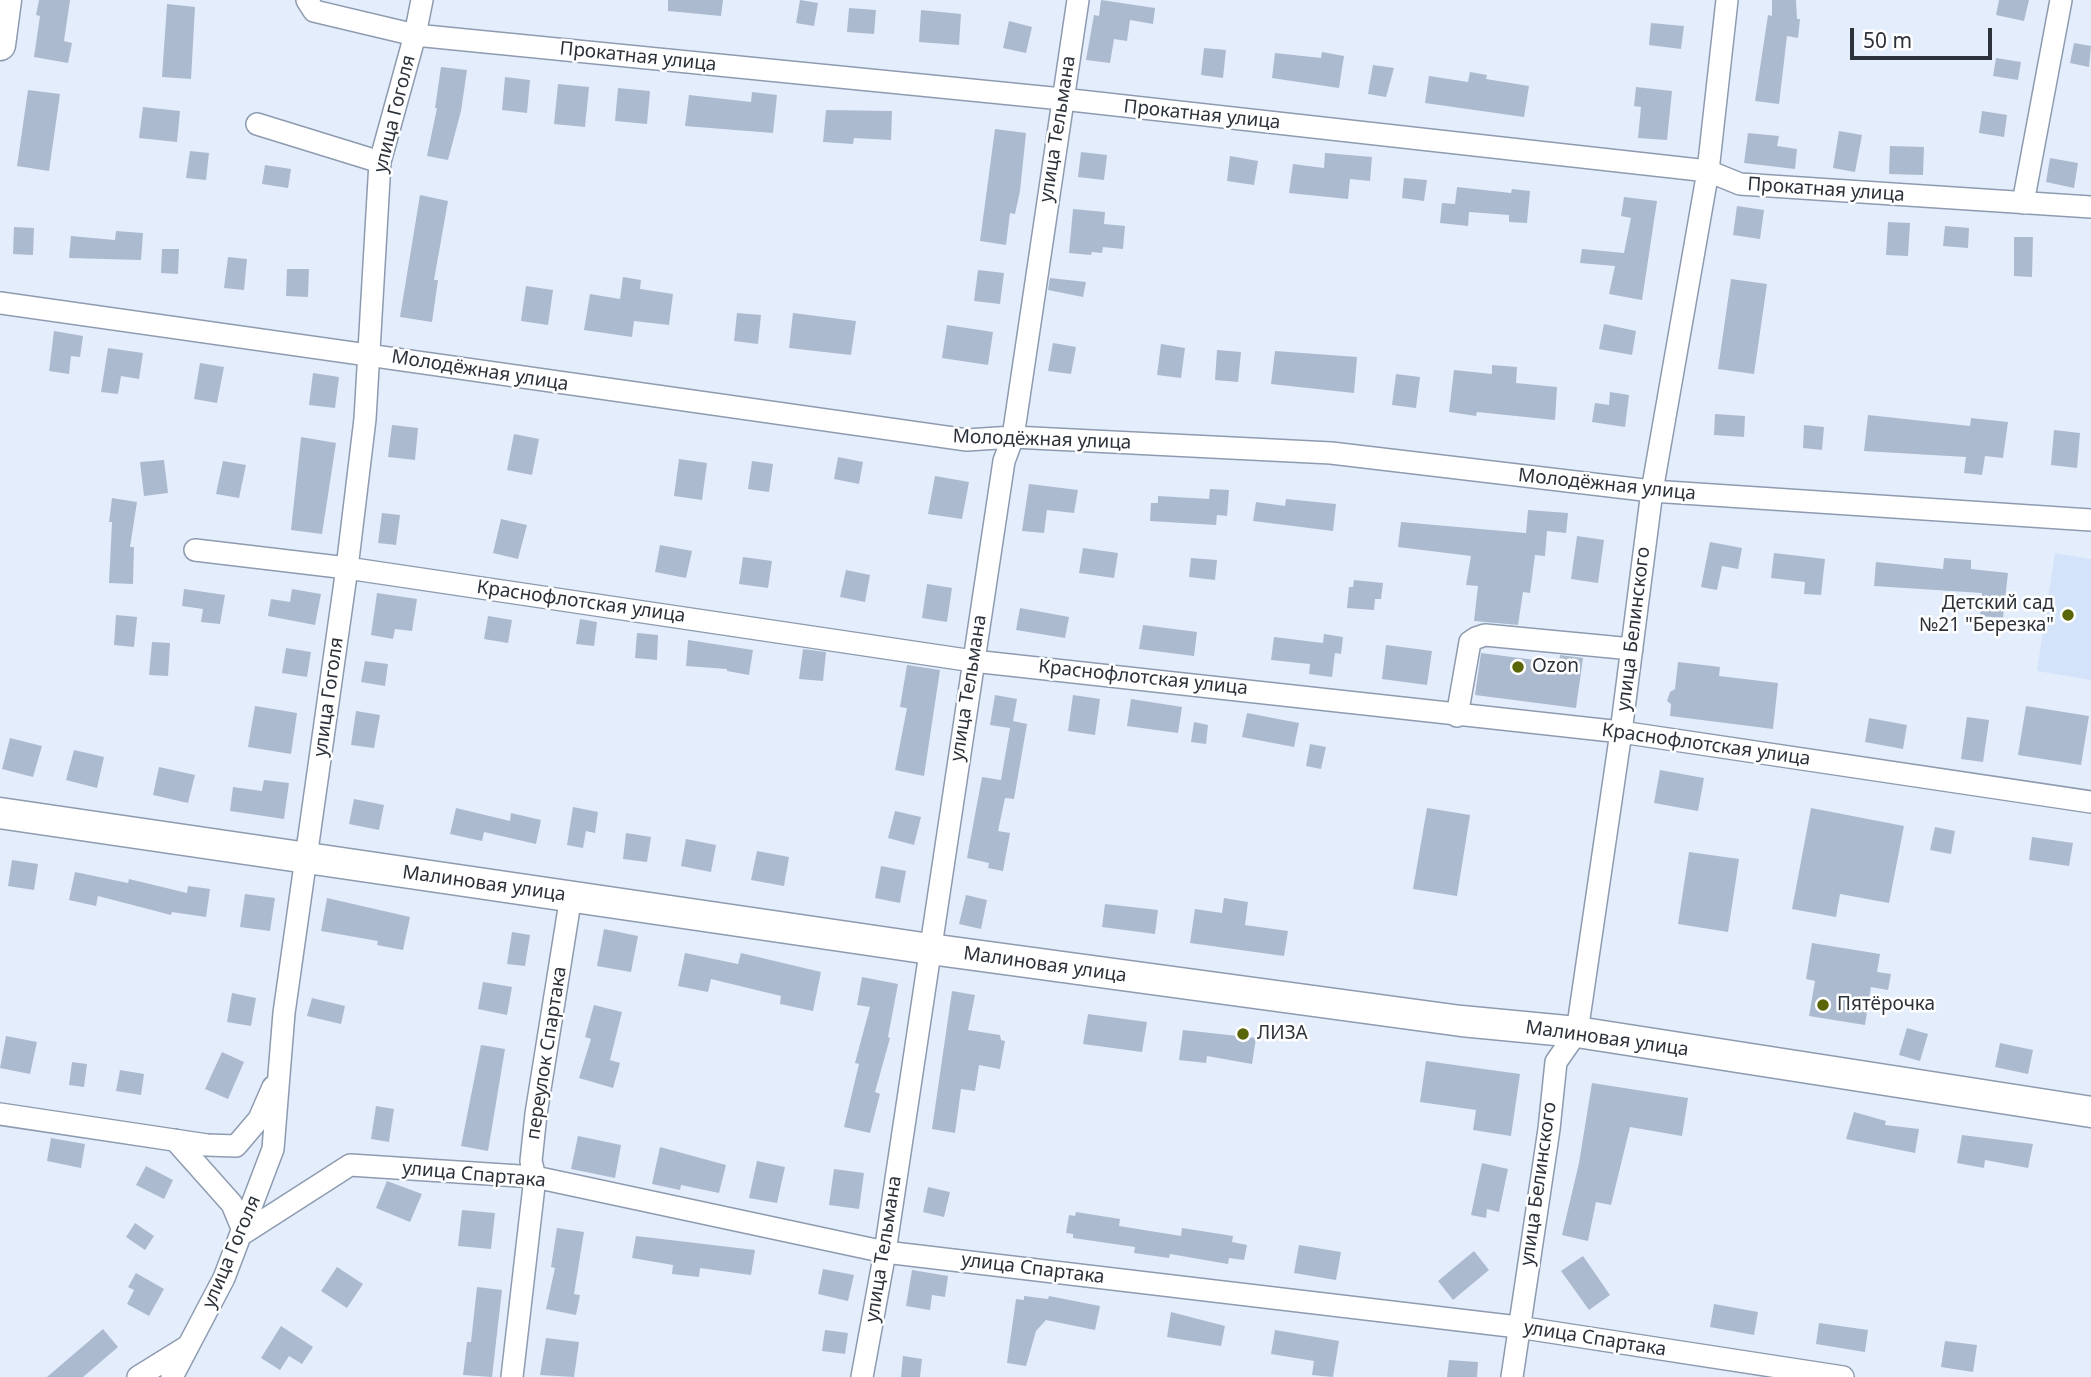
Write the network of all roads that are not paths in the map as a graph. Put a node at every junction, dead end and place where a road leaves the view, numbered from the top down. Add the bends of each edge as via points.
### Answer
1 (5, 0) edge
2 (422, 0) edge
3 (1078, 0) edge
4 (1727, 0) edge
5 (2061, 0) edge
6 (311, 5) edge
7 (415, 35) junction
8 (0, 45) edge
9 (1062, 99) junction
10 (257, 124) dead end
11 (380, 162) junction
12 (1708, 171) junction
13 (2023, 203) junction
14 (2091, 207) edge
15 (0, 303) edge
16 (369, 354) junction
17 (1013, 437) junction
18 (1651, 492) junction
19 (2091, 520) edge
20 (195, 550) dead end
21 (347, 568) junction
22 (1632, 649) junction
23 (973, 661) junction
24 (1457, 716) junction
25 (1621, 732) junction
26 (2091, 802) edge
27 (0, 813) edge
28 (307, 860) junction
29 (571, 896) junction
30 (930, 949) junction
31 (1577, 1032) junction
32 (279, 1073) junction
33 (2091, 1112) edge
34 (0, 1114) edge
35 (174, 1140) junction
36 (535, 1177) junction
37 (244, 1233) junction
38 (885, 1252) junction
39 (1518, 1327) junction
40 (190, 1345) junction
41 (138, 1377) edge
42 (172, 1377) edge
43 (512, 1377) edge
44 (862, 1377) edge
45 (1512, 1377) edge
46 (1843, 1377) edge

1 - 8 street
2 - 7 street, улица Гоголя
3 - 9 street, улица Тельмана
4 - 12 street, улица Белинского
5 - 13 street
6 - 7 street, Прокатная улица
7 - 9 street, Прокатная улица
7 - 11 street, улица Гоголя
9 - 12 street, Прокатная улица
9 - 17 street, улица Тельмана
10 - 11 street
11 - 16 street, улица Гоголя
12 - 13 street, Прокатная улица via 1740,184
12 - 18 street, улица Белинского
13 - 14 street, Прокатная улица
15 - 16 street, Молодёжная улица
16 - 17 street, Молодёжная улица via 967,440
16 - 21 street, улица Гоголя
17 - 18 street, Молодёжная улица via 1331,453
17 - 23 street, улица Тельмана via 1004,461
18 - 19 street, Молодёжная улица
18 - 22 street, улица Белинского
20 - 21 street, Краснофлотская улица
21 - 23 street, Краснофлотская улица
21 - 28 street, улица Гоголя
22 - 24 street via 1485,635 1476,638 1470,642
22 - 25 street, улица Белинского
23 - 24 street, Краснофлотская улица
23 - 30 street, улица Тельмана
24 - 25 street, Краснофлотская улица
25 - 26 street, Краснофлотская улица
25 - 31 street, улица Белинского
27 - 28 street, Малиновая улица
28 - 29 street, Малиновая улица
28 - 32 street, улица Гоголя
29 - 30 street, Малиновая улица
29 - 36 street, переулок Спартака via 536,1114 531,1161
30 - 31 street, Малиновая улица via 1447,1019
30 - 38 street, улица Тельмана
31 - 33 street, Малиновая улица
31 - 39 street, улица Белинского via 1556,1062
32 - 35 street via 259,1119 236,1146
32 - 37 street, улица Гоголя via 273,1149
34 - 35 street
35 - 37 street via 232,1204
36 - 37 street, улица Спартака via 350,1165
36 - 38 street, улица Спартака
36 - 43 street, переулок Спартака
37 - 40 street, улица Гоголя
38 - 39 street, улица Спартака
38 - 44 street, улица Тельмана
39 - 45 street, улица Белинского
39 - 46 street, улица Спартака
40 - 41 street
40 - 42 street, улица Гоголя

